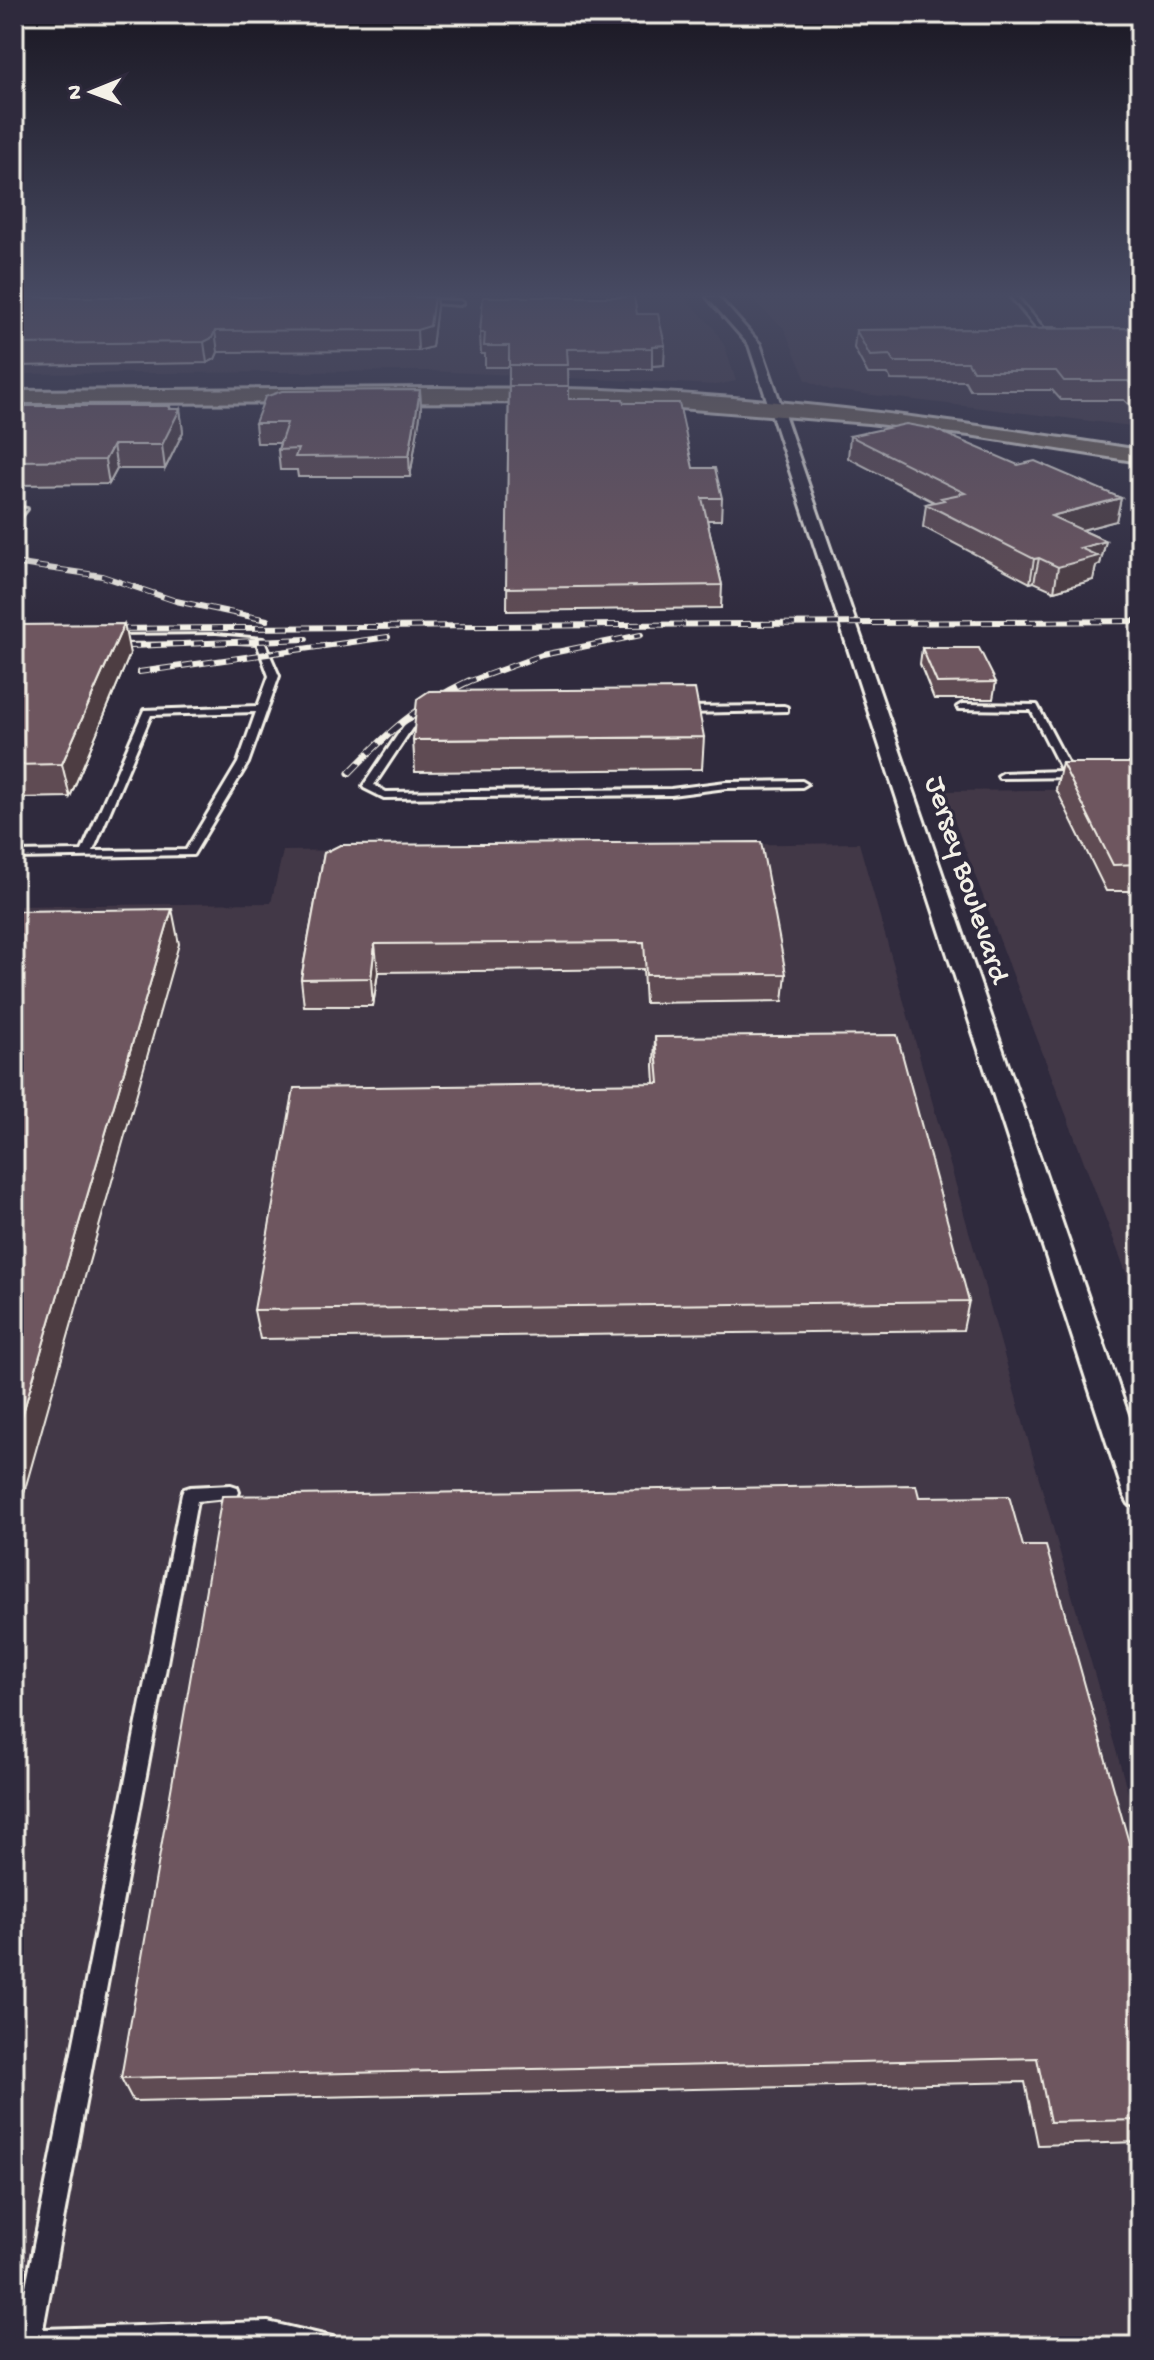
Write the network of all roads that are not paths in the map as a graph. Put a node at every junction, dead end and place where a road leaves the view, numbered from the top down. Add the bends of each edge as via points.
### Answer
1 (773, 407) edge
2 (809, 407) edge
3 (840, 407) edge
4 (1140, 442) edge
5 (1140, 456) edge
6 (14, 509) edge
7 (14, 523) edge
8 (92, 639) edge
9 (962, 707) dead end
10 (262, 709) junction
11 (784, 709) dead end
12 (676, 710) edge
13 (442, 711) edge
14 (1068, 774) junction
15 (1083, 774) edge
16 (1003, 776) dead end
17 (802, 784) dead end
18 (86, 854) junction
19 (14, 855) edge
20 (231, 1492) edge
21 (1140, 1495) edge
22 (323, 2346) edge

1 - 21 street, Jersey Boulevard
2 - 5 main road
3 - 4 main road via 960,416
6 - 7 lane via 23,509
8 - 10 lane via 260,641 274,676
9 - 14 lane via 1034,707
10 - 18 lane via 243,763 189,853
10 - 18 lane via 147,712
11 - 12 lane
13 - 17 lane via 408,726 368,786 384,795 671,792
14 - 15 lane
14 - 16 lane
18 - 19 lane
20 - 22 lane via 190,1494 28,2342 268,2334

